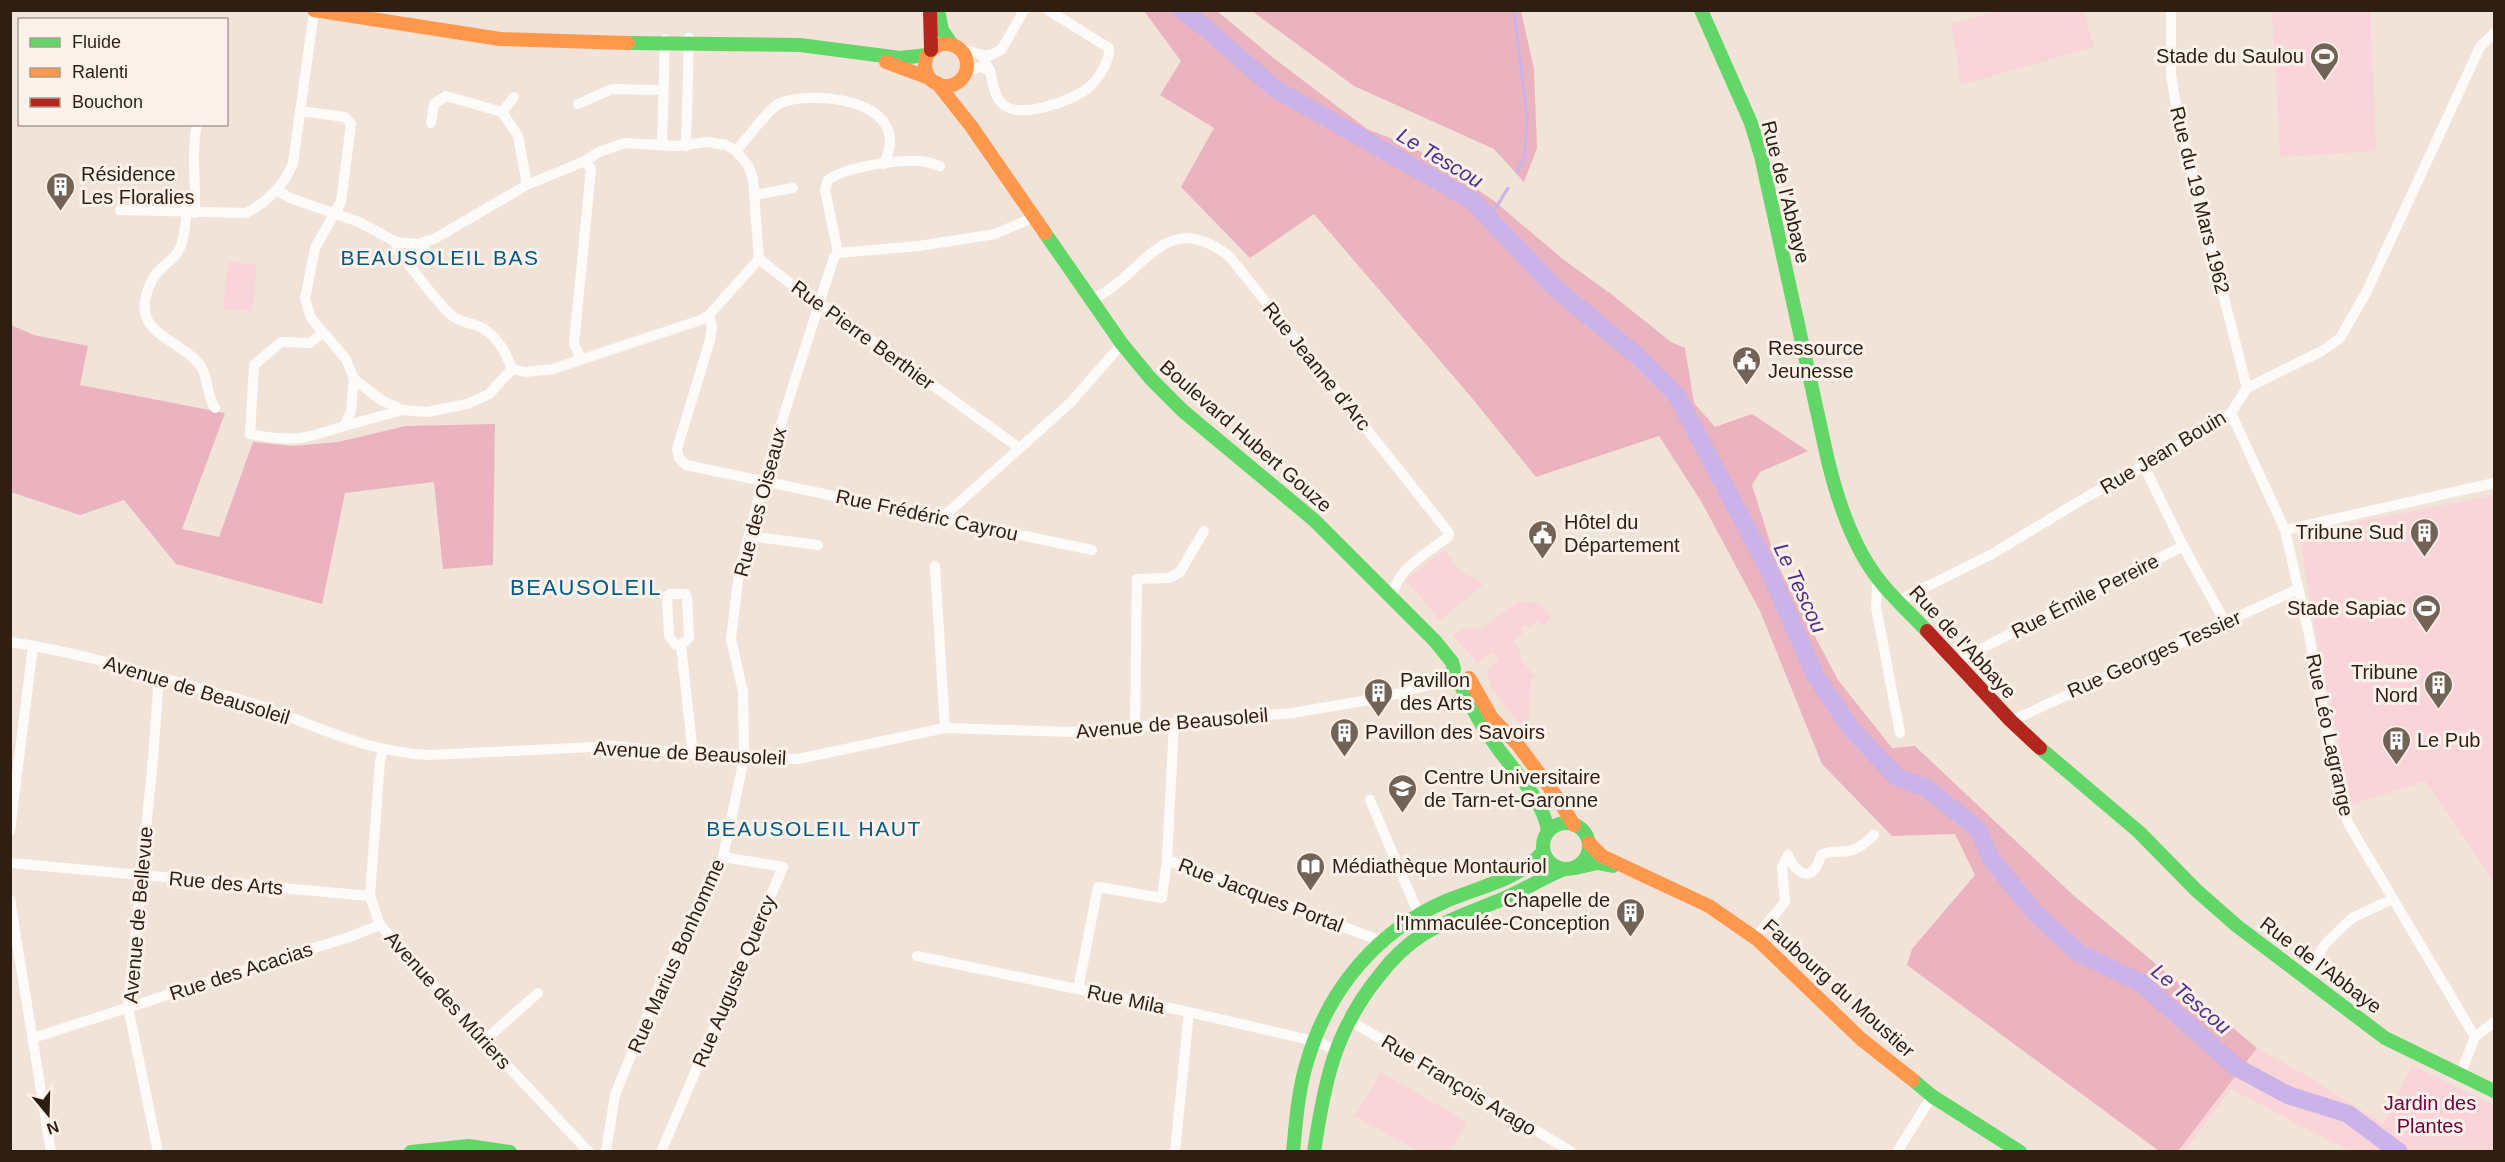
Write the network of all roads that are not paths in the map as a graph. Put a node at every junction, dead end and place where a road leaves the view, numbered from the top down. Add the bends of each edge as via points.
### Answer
1 (314, 10) edge
2 (930, 10) edge
3 (938, 10) edge
4 (1024, 10) edge
5 (1048, 10) edge
6 (1701, 10) edge
7 (2171, 10) edge
8 (2494, 33) edge
9 (665, 39) junction
10 (688, 39) junction
11 (955, 46) junction
12 (929, 52) junction
13 (866, 54) junction
14 (982, 55) junction
15 (990, 71) junction
16 (964, 73) junction
17 (933, 80) junction
18 (662, 90) junction
19 (514, 98) dead end
20 (578, 104) dead end
21 (300, 111) junction
22 (502, 112) junction
23 (431, 123) dead end
24 (197, 126) edge
25 (971, 126) junction
26 (662, 145) junction
27 (686, 146) junction
28 (736, 151) junction
29 (585, 162) junction
30 (884, 164) junction
31 (940, 166) dead end
32 (527, 185) junction
33 (793, 188) dead end
34 (277, 190) junction
35 (755, 195) junction
36 (120, 210) dead end
37 (191, 213) junction
38 (336, 215) junction
39 (1034, 217) junction
40 (396, 242) junction
41 (424, 243) junction
42 (838, 253) junction
43 (759, 259) junction
44 (408, 264) junction
45 (1091, 299) junction
46 (818, 305) junction
47 (709, 315) junction
48 (323, 332) junction
49 (1122, 344) junction
50 (581, 359) junction
51 (512, 369) junction
52 (354, 379) junction
53 (2247, 388) junction
54 (215, 408) dead end
55 (403, 410) junction
56 (2231, 413) junction
57 (344, 426) junction
58 (240, 429) dead end
59 (250, 434) junction
60 (1019, 448) junction
61 (2144, 466) junction
62 (763, 481) junction
63 (2494, 483) edge
64 (942, 519) junction
65 (2285, 530) junction
66 (1204, 531) dead end
67 (748, 536) junction
68 (818, 545) dead end
69 (2183, 546) junction
70 (1092, 550) dead end
71 (935, 566) dead end
72 (1879, 580) junction
73 (2298, 589) junction
74 (1392, 599) junction
75 (1898, 601) junction
76 (2225, 622) junction
77 (10, 642) edge
78 (681, 645) dead end
79 (33, 646) junction
80 (1955, 662) junction
81 (159, 676) junction
82 (1459, 678) junction
83 (2011, 721) junction
84 (1174, 724) junction
85 (1135, 726) junction
86 (945, 728) junction
87 (1900, 733) dead end
88 (383, 750) junction
89 (693, 754) junction
90 (744, 759) junction
91 (1370, 800) dead end
92 (1574, 825) junction
93 (1548, 830) junction
94 (10, 831) edge
95 (1874, 836) dead end
96 (1589, 843) junction
97 (1543, 852) junction
98 (723, 857) junction
99 (1167, 860) junction
100 (10, 863) edge
101 (1568, 869) junction
102 (141, 875) junction
103 (1657, 882) junction
104 (370, 896) junction
105 (2392, 899) junction
106 (10, 900) edge
107 (1419, 915) junction
108 (380, 925) junction
109 (1755, 938) junction
110 (1381, 941) junction
111 (917, 956) dead end
112 (2303, 977) junction
113 (1078, 989) junction
114 (538, 993) dead end
115 (128, 1007) junction
116 (1189, 1012) junction
117 (1347, 1019) junction
118 (2494, 1022) edge
119 (2475, 1037) junction
120 (33, 1038) junction
121 (484, 1041) junction
122 (1314, 1041) junction
123 (1334, 1049) junction
124 (2460, 1075) junction
125 (2494, 1091) edge
126 (1932, 1096) junction
127 (51, 1152) edge
128 (158, 1152) edge
129 (411, 1152) edge
130 (510, 1152) edge
131 (589, 1152) edge
132 (606, 1152) edge
133 (661, 1152) edge
134 (1175, 1152) edge
135 (1293, 1152) edge
136 (1314, 1152) edge
137 (1572, 1152) edge
138 (1897, 1152) edge
139 (2020, 1152) edge

1 - 9 main road via 500,39
1 - 21 street
2 - 12 main road
3 - 11 main road via 942,30
4 - 14 street via 1002,49
5 - 15 street via 1109,48 1107,60 1088,89 1035,110 1018,111 1000,101
6 - 72 main road, Rue de l'Abbaye via 1751,123 1761,156 1828,462 1842,509 1865,560
7 - 53 street, Rue du 19 Mars 1962 via 2171,75 2178,117
8 - 53 street via 2480,47 2366,293 2340,338
9 - 10 main road
9 - 18 street
10 - 13 main road via 800,45
10 - 27 street
11 - 12 main road via 941,44
11 - 14 street
11 - 16 main road via 965,58
12 - 13 main road via 912,58
12 - 17 main road via 925,66
13 - 17 main road
14 - 15 street
15 - 16 street via 981,67
16 - 17 main road via 948,85
16 - 25 main road, Boulevard Hubert Gouze via 962,95
17 - 25 main road, Boulevard Hubert Gouze
18 - 20 street via 612,89
18 - 26 street
19 - 22 street
21 - 34 street via 293,163
21 - 38 street via 345,117 351,124
22 - 23 street via 446,96 434,104
22 - 32 street via 518,136
24 - 37 street via 192,173 196,188
25 - 39 main road, Boulevard Hubert Gouze
26 - 27 street
26 - 29 street via 625,143 599,152
27 - 28 street via 707,142
28 - 30 street via 778,104 816,97 837,98 859,105 882,121 889,131 890,148
28 - 35 street via 748,165
29 - 32 street
29 - 50 street via 591,169 574,344
30 - 31 street via 922,161
30 - 42 street via 837,173 828,180 825,190
32 - 41 street
33 - 35 street
34 - 37 street via 246,213
34 - 38 street
35 - 43 street
36 - 37 street
37 - 54 street via 176,255 155,274 148,290 147,315 156,333 190,354 202,368
38 - 40 street via 359,222
38 - 48 street via 315,248 305,299 306,309
39 - 42 street via 994,234
39 - 45 main road, Boulevard Hubert Gouze
40 - 41 street
40 - 44 street via 396,249
41 - 44 street via 424,250
42 - 46 street, Rue des Oiseaux
43 - 46 street, Rue Pierre Berthier
43 - 47 street
44 - 51 street via 455,319 488,331 506,352
45 - 49 main road, Boulevard Hubert Gouze
45 - 74 street, Rue Jeanne d'Arc via 1169,242 1194,239 1230,257 1447,528 1448,537 1402,573
46 - 60 street, Rue Pierre Berthier
46 - 62 street, Rue des Oiseaux
47 - 50 street via 701,321
47 - 62 street, Rue Frédéric Cayrou via 710,340 677,449 679,458 686,465
48 - 52 street via 346,359
48 - 59 street via 310,343 281,342 254,365
49 - 60 street via 1070,403
49 - 74 main road, Boulevard Hubert Gouze via 1150,380 1314,520
50 - 51 street via 553,369
51 - 55 street via 489,394 467,404 427,412
52 - 55 street via 381,400
52 - 57 street via 351,411
53 - 56 street, Rue Jean Bouin
55 - 57 street
56 - 61 street, Rue Jean Bouin
56 - 65 street, Rue Léo Lagrange
57 - 59 street via 305,439
58 - 59 street
60 - 64 street
61 - 69 street
61 - 75 street, Rue Jean Bouin via 1992,554
62 - 64 street, Rue Frédéric Cayrou
62 - 67 street, Rue des Oiseaux
63 - 65 street
64 - 70 street, Rue Frédéric Cayrou
65 - 73 street, Rue Léo Lagrange
66 - 85 street via 1180,572 1169,578 1137,579
67 - 68 street
67 - 90 street, Rue des Oiseaux via 731,639 743,692
69 - 76 street
69 - 80 street, Rue Émile Pereire
71 - 86 street
72 - 75 main road, Rue de l'Abbaye
72 - 87 street via 1876,607
73 - 76 street, Rue Georges Tessier
73 - 105 street, Rue Léo Lagrange via 2341,803 2348,823
74 - 82 main road, Boulevard Hubert Gouze via 1435,641
75 - 80 main road, Rue de l'Abbaye
76 - 83 street, Rue Georges Tessier
77 - 79 street, Avenue de Beausoleil
78 - 89 street
79 - 81 street, Avenue de Beausoleil via 84,655
79 - 94 street
80 - 83 main road, Rue de l'Abbaye
81 - 88 street, Avenue de Beausoleil
81 - 102 street, Avenue de Bellevue
82 - 84 street, Avenue de Beausoleil via 1315,710
82 - 92 main road, Boulevard Hubert Gouze via 1518,745
82 - 93 main road, Boulevard Hubert Gouze via 1497,747 1543,810
83 - 112 main road, Rue de l'Abbaye via 2139,832 2226,917
84 - 85 street, Avenue de Beausoleil
84 - 99 street, Rue Jacques Portal
85 - 86 street, Avenue de Beausoleil via 1073,732
86 - 90 street, Avenue de Beausoleil via 798,759
88 - 89 street, Avenue de Beausoleil via 430,755 614,746
88 - 104 street, Avenue des Mûriers
89 - 90 street, Avenue de Beausoleil
90 - 98 street, Rue Marius Bonhomme
91 - 107 street
92 - 93 main road via 1560,824
92 - 96 main road via 1584,832
93 - 97 main road
95 - 109 street via 1861,847 1821,855 1810,874 1794,868 1788,855 1782,868 1785,902
96 - 101 main road via 1584,861
96 - 103 main road, Faubourg du Moustier via 1602,856
97 - 101 main road via 1554,867
97 - 107 main road via 1522,871
98 - 132 street, Rue Marius Bonhomme via 663,979 615,1095
98 - 133 street, Rue Auguste Quercy via 783,867
99 - 110 street, Rue Jacques Portal
99 - 113 street via 1162,898 1098,886
100 - 102 street, Rue des Arts
101 - 103 main road, Faubourg du Moustier via 1604,863
101 - 117 main road, Faubourg du Moustier via 1408,944 1362,994
102 - 104 street, Rue des Arts
102 - 115 street, Avenue de Bellevue
103 - 109 main road, Faubourg du Moustier via 1709,906
104 - 108 street, Avenue des Mûriers
105 - 112 street via 2352,918 2326,943
105 - 119 street, Rue Léo Lagrange
106 - 120 street
107 - 110 main road
108 - 115 street, Rue des Acacias
108 - 121 street, Avenue des Mûriers
109 - 126 main road, Faubourg du Moustier via 1861,1039
110 - 122 main road via 1344,984
111 - 113 street, Rue Mila
112 - 124 main road, Rue de l'Abbaye via 2385,1038
113 - 116 street, Rue Mila
114 - 121 street
115 - 120 street, Rue des Acacias
115 - 128 street, Avenue de Bellevue
116 - 122 street, Rue Mila
116 - 134 street
117 - 123 main road, Faubourg du Moustier
117 - 137 street, Rue François Arago
118 - 119 street
119 - 124 street
120 - 127 street
121 - 131 street, Avenue des Mûriers
122 - 123 street, Rue Mila
122 - 135 main road via 1302,1086
123 - 136 main road, Faubourg du Moustier
124 - 125 main road, Rue de l'Abbaye
126 - 138 street
126 - 139 main road, Faubourg du Moustier
129 - 130 main road via 469,1146

